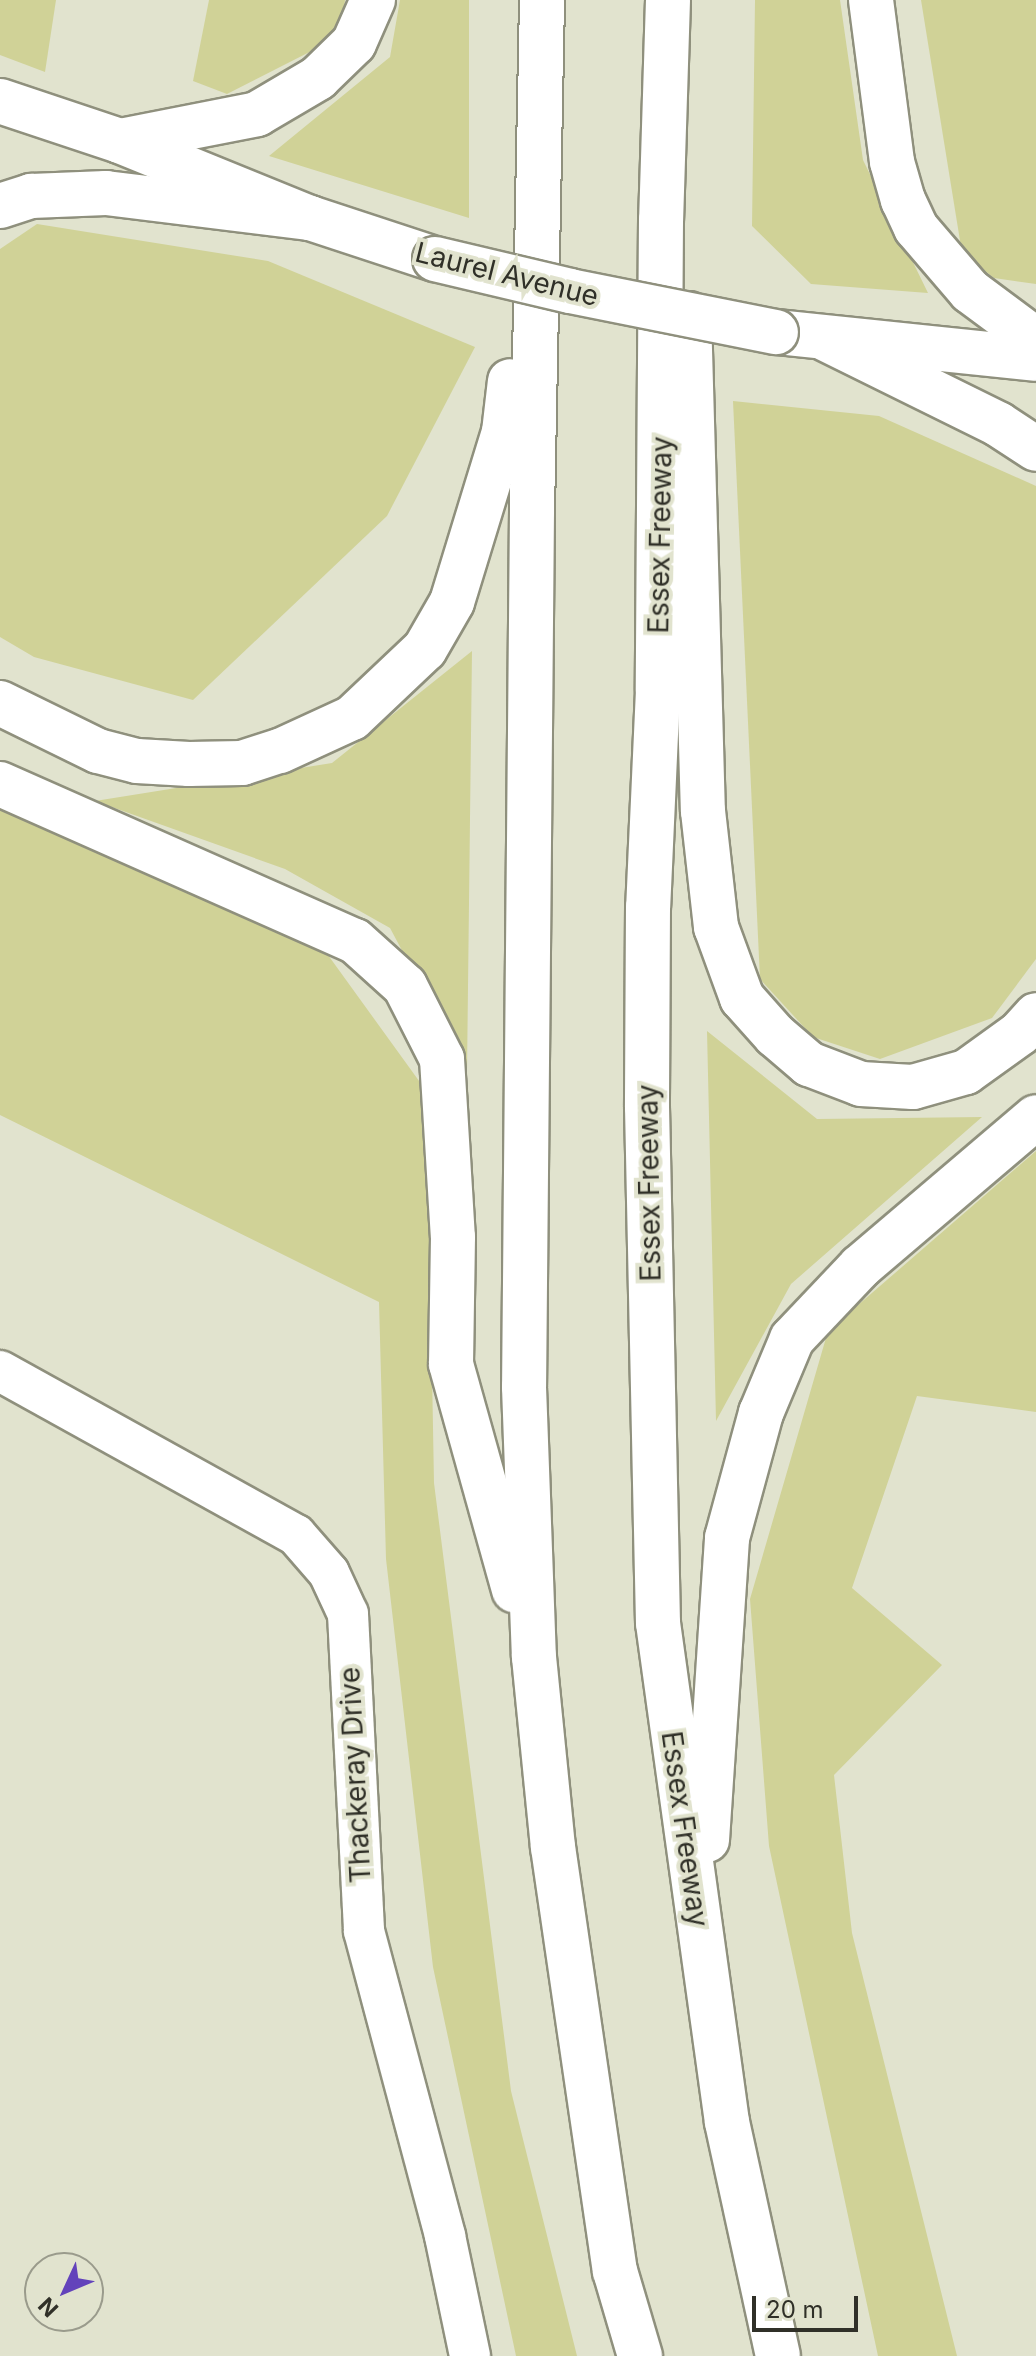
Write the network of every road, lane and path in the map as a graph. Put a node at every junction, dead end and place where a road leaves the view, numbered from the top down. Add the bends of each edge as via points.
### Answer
1 (373, 0) edge
2 (542, 0) edge
3 (871, 0) edge
4 (668, 15) edge
5 (0, 101) edge
6 (539, 125) junction
7 (120, 141) junction
8 (0, 206) edge
9 (310, 218) junction
10 (826, 339) junction
11 (1036, 340) edge
12 (1036, 359) edge
13 (1036, 449) edge
14 (0, 703) edge
15 (0, 784) edge
16 (1036, 1015) edge
17 (1036, 1117) edge
18 (0, 1371) edge
19 (534, 1657) junction
20 (700, 1942) junction
21 (470, 2356) edge
22 (640, 2356) edge
23 (778, 2356) edge

1 - 7 main road via 354,43 318,78 257,114
2 - 6 main road
3 - 11 main road via 892,162 916,228 970,291
4 - 16 main road via 686,216 703,811 716,927 742,998 809,1064 874,1085 913,1087 966,1072
4 - 20 main road, Essex Freeway via 647,1107 658,1623
5 - 7 main road, Laurel Avenue
6 - 14 main road via 504,432 452,602 425,649 352,718 242,763 137,761 98,751
6 - 19 main road via 524,1387
7 - 9 main road, Laurel Avenue
8 - 9 main road via 31,196 106,193
9 - 10 main road, Laurel Avenue, bridge via 435,259 570,291
10 - 12 main road, Laurel Avenue
10 - 13 main road via 998,424
15 - 19 main road via 355,941 405,986 442,1059 453,1237 451,1364
17 - 20 main road via 860,1267 792,1339 761,1413 727,1538
18 - 21 street, Thackeray Drive via 296,1535 329,1573 348,1614 364,1931 445,2236
19 - 22 main road via 553,1847 615,2271
20 - 23 main road, Essex Freeway via 727,2122

